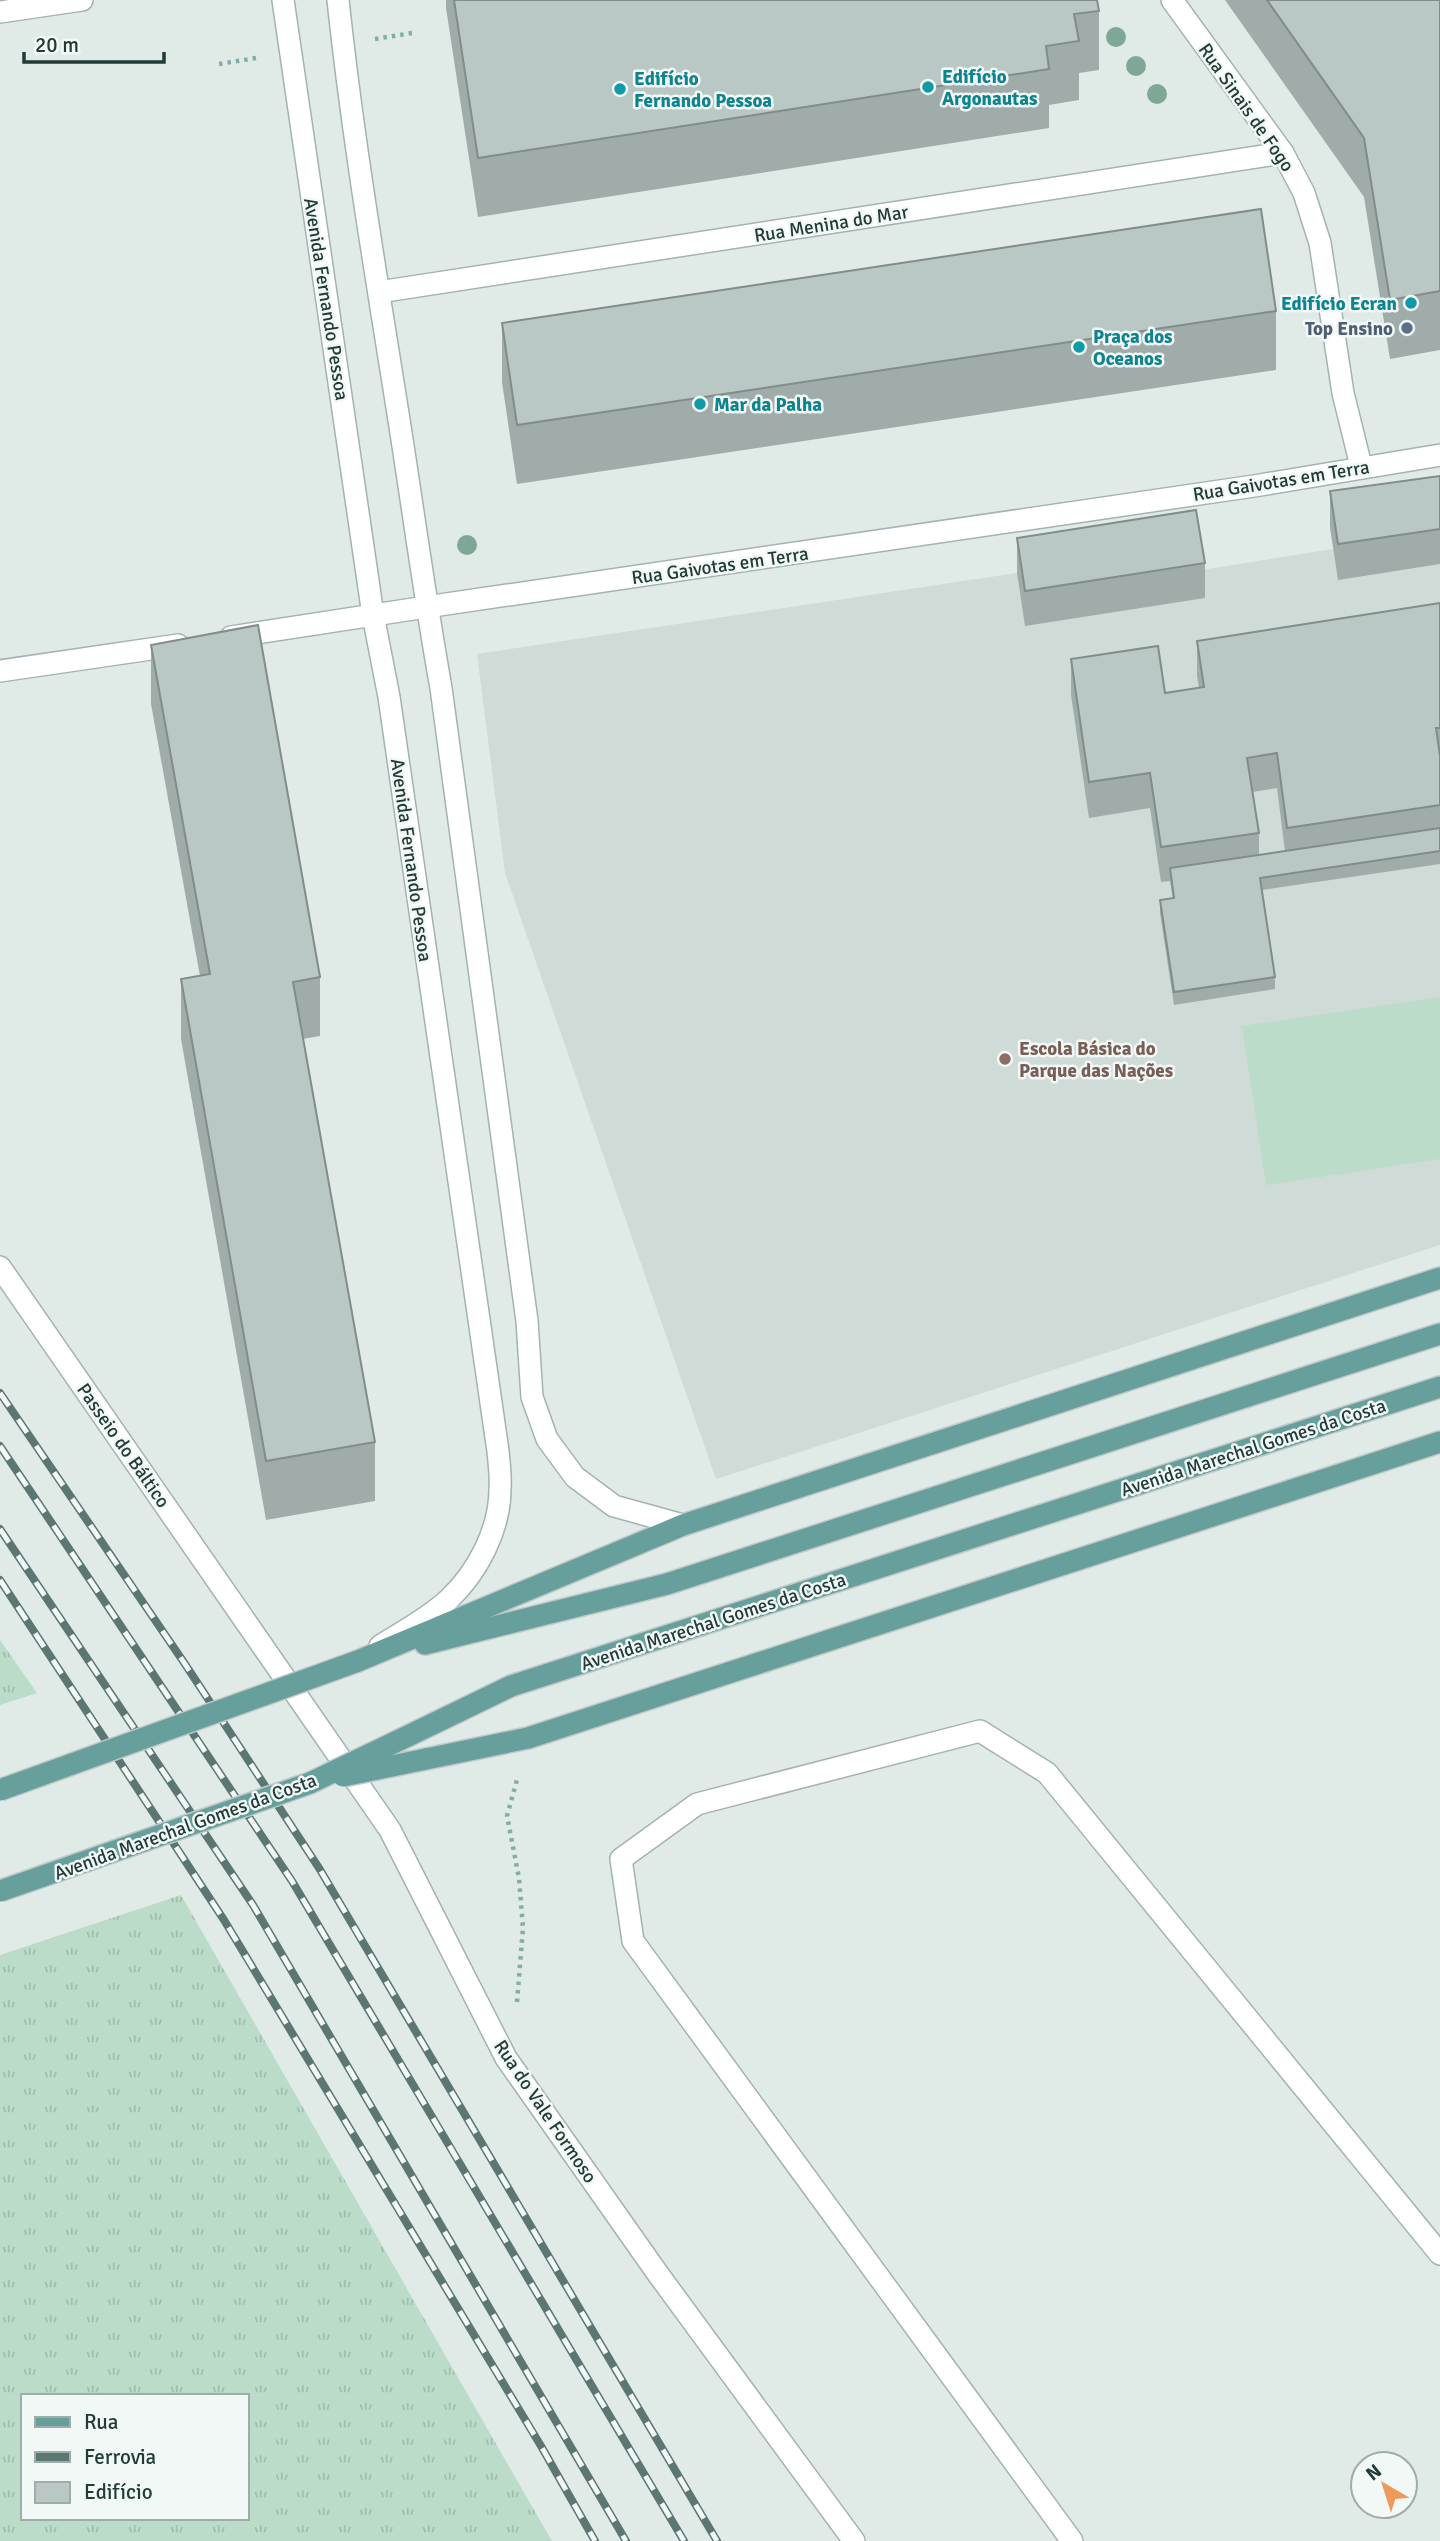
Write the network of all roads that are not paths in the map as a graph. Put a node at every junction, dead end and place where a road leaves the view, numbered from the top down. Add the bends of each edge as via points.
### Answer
1 (82, 0) edge
2 (283, 0) edge
3 (338, 0) edge
4 (1172, 0) edge
5 (0, 12) edge
6 (1283, 153) junction
7 (379, 292) junction
8 (1440, 455) edge
9 (1361, 466) junction
10 (426, 607) junction
11 (373, 615) junction
12 (0, 671) edge
13 (0, 1267) edge
14 (1440, 1278) edge
15 (1440, 1334) edge
16 (1440, 1387) edge
17 (1440, 1442) edge
18 (683, 1525) junction
19 (249, 1623) joint
20 (358, 1661) junction
21 (310, 1783) junction
22 (0, 1790) edge
23 (0, 1891) edge
24 (1440, 2254) edge
25 (854, 2541) edge
26 (1072, 2541) edge

1 - 5 street
2 - 11 street, Avenida Fernando Pessoa
3 - 7 street
4 - 6 street, Rua Sinais de Fogo
6 - 7 street, Rua Menina do Mar
6 - 9 street, Rua Sinais de Fogo via 1304,193 1320,243 1343,393
7 - 10 street
8 - 9 street, Rua Gaivotas em Terra
9 - 10 street, Rua Gaivotas em Terra via 1240,488
10 - 11 street, Rua Gaivotas em Terra
10 - 18 street via 441,688 527,1321 532,1397 547,1439 575,1477 614,1506
11 - 12 street, Rua Gaivotas em Terra
11 - 20 street, Avenida Fernando Pessoa via 389,697 498,1451 500,1491 495,1522 480,1559 464,1581 447,1601
13 - 19 street, Passeio do Báltico
14 - 18 main road
15 - 20 main road via 667,1584
16 - 21 main road, Avenida Marechal Gomes da Costa, bridge via 511,1686
17 - 21 main road, bridge via 528,1738
18 - 20 main road
19 - 25 street, Rua do Vale Formoso via 390,1830 506,2058
20 - 22 main road, bridge
21 - 23 main road, Avenida Marechal Gomes da Costa, bridge
24 - 26 street via 1047,1773 980,1731 697,1804 621,1859 633,1941

